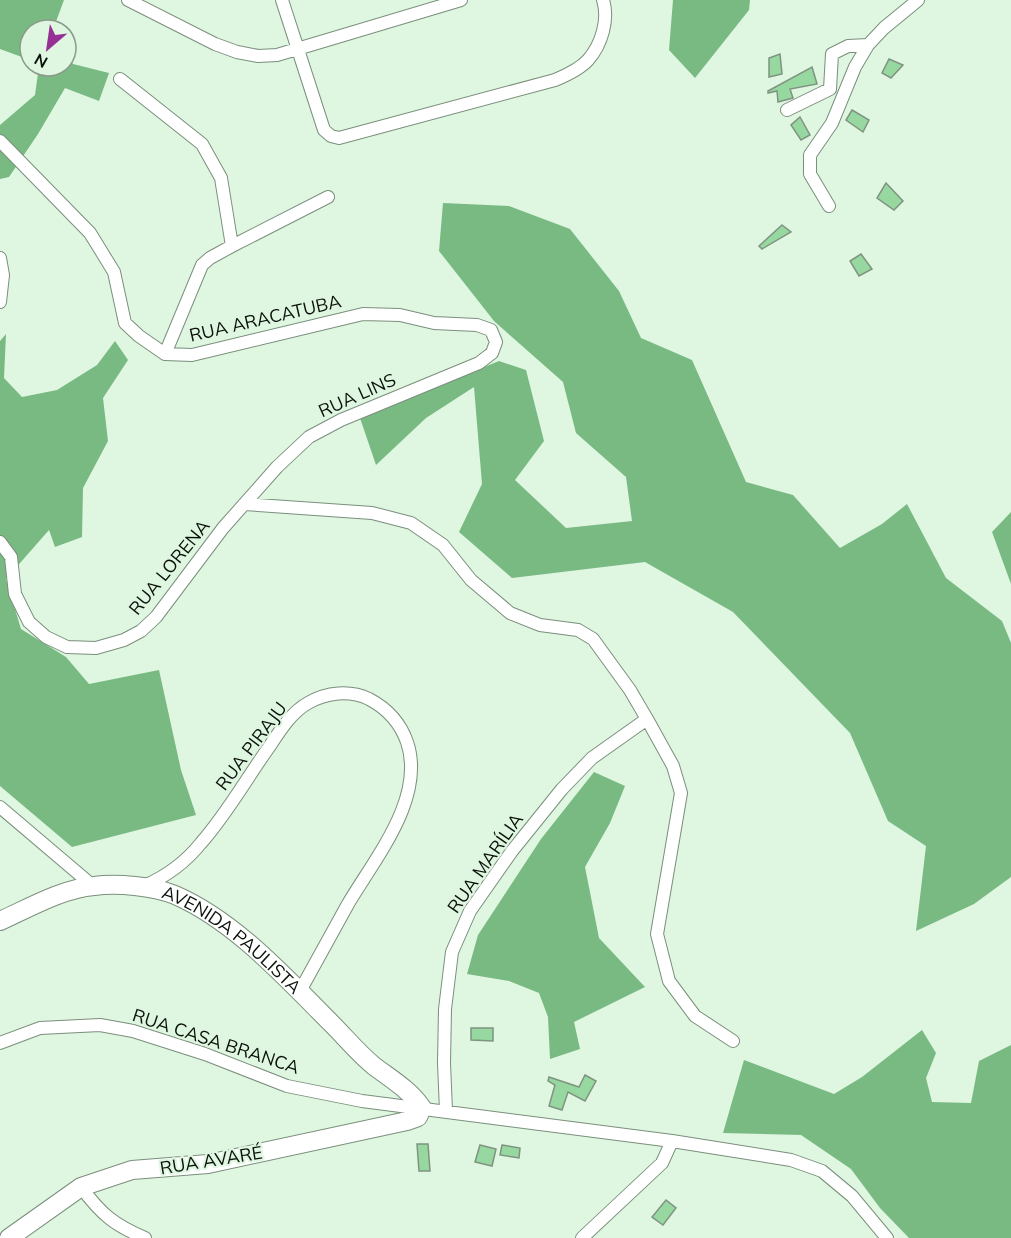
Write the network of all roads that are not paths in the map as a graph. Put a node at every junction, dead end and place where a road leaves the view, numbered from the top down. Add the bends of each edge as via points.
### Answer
1 (128, 0) edge
2 (282, 0) edge
3 (461, 0) edge
4 (603, 0) edge
5 (918, 0) edge
6 (868, 45) junction
7 (298, 48) junction
8 (120, 79) dead end
9 (787, 110) dead end
10 (0, 141) edge
11 (328, 197) dead end
12 (829, 206) dead end
13 (232, 246) junction
14 (0, 258) edge
15 (0, 302) edge
16 (496, 342) joint
17 (165, 354) junction
18 (244, 504) junction
19 (0, 542) edge
20 (647, 719) junction
21 (0, 807) edge
22 (93, 886) junction
23 (142, 887) junction
24 (0, 921) edge
25 (300, 991) junction
26 (734, 1041) dead end
27 (0, 1043) edge
28 (422, 1108) junction
29 (446, 1111) junction
30 (672, 1141) junction
31 (81, 1187) junction
32 (9, 1238) edge
33 (145, 1238) edge
34 (582, 1238) edge
35 (887, 1238) edge

1 - 7 street via 237,52 277,55
2 - 7 street
3 - 7 street
4 - 7 street via 604,26 599,44 588,61 573,72 339,138 324,130
5 - 6 street
6 - 9 street via 848,46 832,54 830,89
6 - 12 street via 832,123 810,156 810,174
8 - 13 street via 202,144 221,178
10 - 17 street via 90,233 114,272 124,323
11 - 13 street
13 - 17 street via 202,265
14 - 15 street
16 - 17 street, RUA ARACATUBA via 491,330 477,325 363,314 192,355
16 - 18 street, RUA LINS via 492,353 479,363 309,437
18 - 19 street, RUA LORENA via 156,617 124,640 96,648 67,647 46,637 29,622 15,594 11,557
18 - 20 street via 372,513 411,523 443,545 471,580 510,613 540,625 578,630 592,639
20 - 26 street via 673,766 681,793 657,934 669,981 695,1016
20 - 29 street, RUA MARÍLIA via 592,758 562,789 470,910 452,952 444,1010
21 - 22 street
22 - 23 street, AVENIDA PAULISTA
22 - 24 street, AVENIDA PAULISTA via 63,894
23 - 25 street, AVENIDA PAULISTA via 173,894 210,912
23 - 25 street, RUA PIRAJU via 164,878 203,841 286,722 307,703 333,693 360,694 383,706 402,728 411,755 404,805
25 - 28 street, AVENIDA PAULISTA via 372,1065
27 - 28 street, RUA CASA BRANCA via 40,1028 100,1025 205,1054 287,1086
28 - 29 street, RUA CASA BRANCA
28 - 31 street, RUA AVARÉ via 418,1116 407,1122 208,1164 132,1170
29 - 30 street, RUA CASA BRANCA
30 - 34 street via 662,1163
30 - 35 street, RUA CASA BRANCA via 791,1160 822,1171 852,1196
31 - 32 street, RUA AVARÉ
31 - 33 street via 98,1209 122,1228

